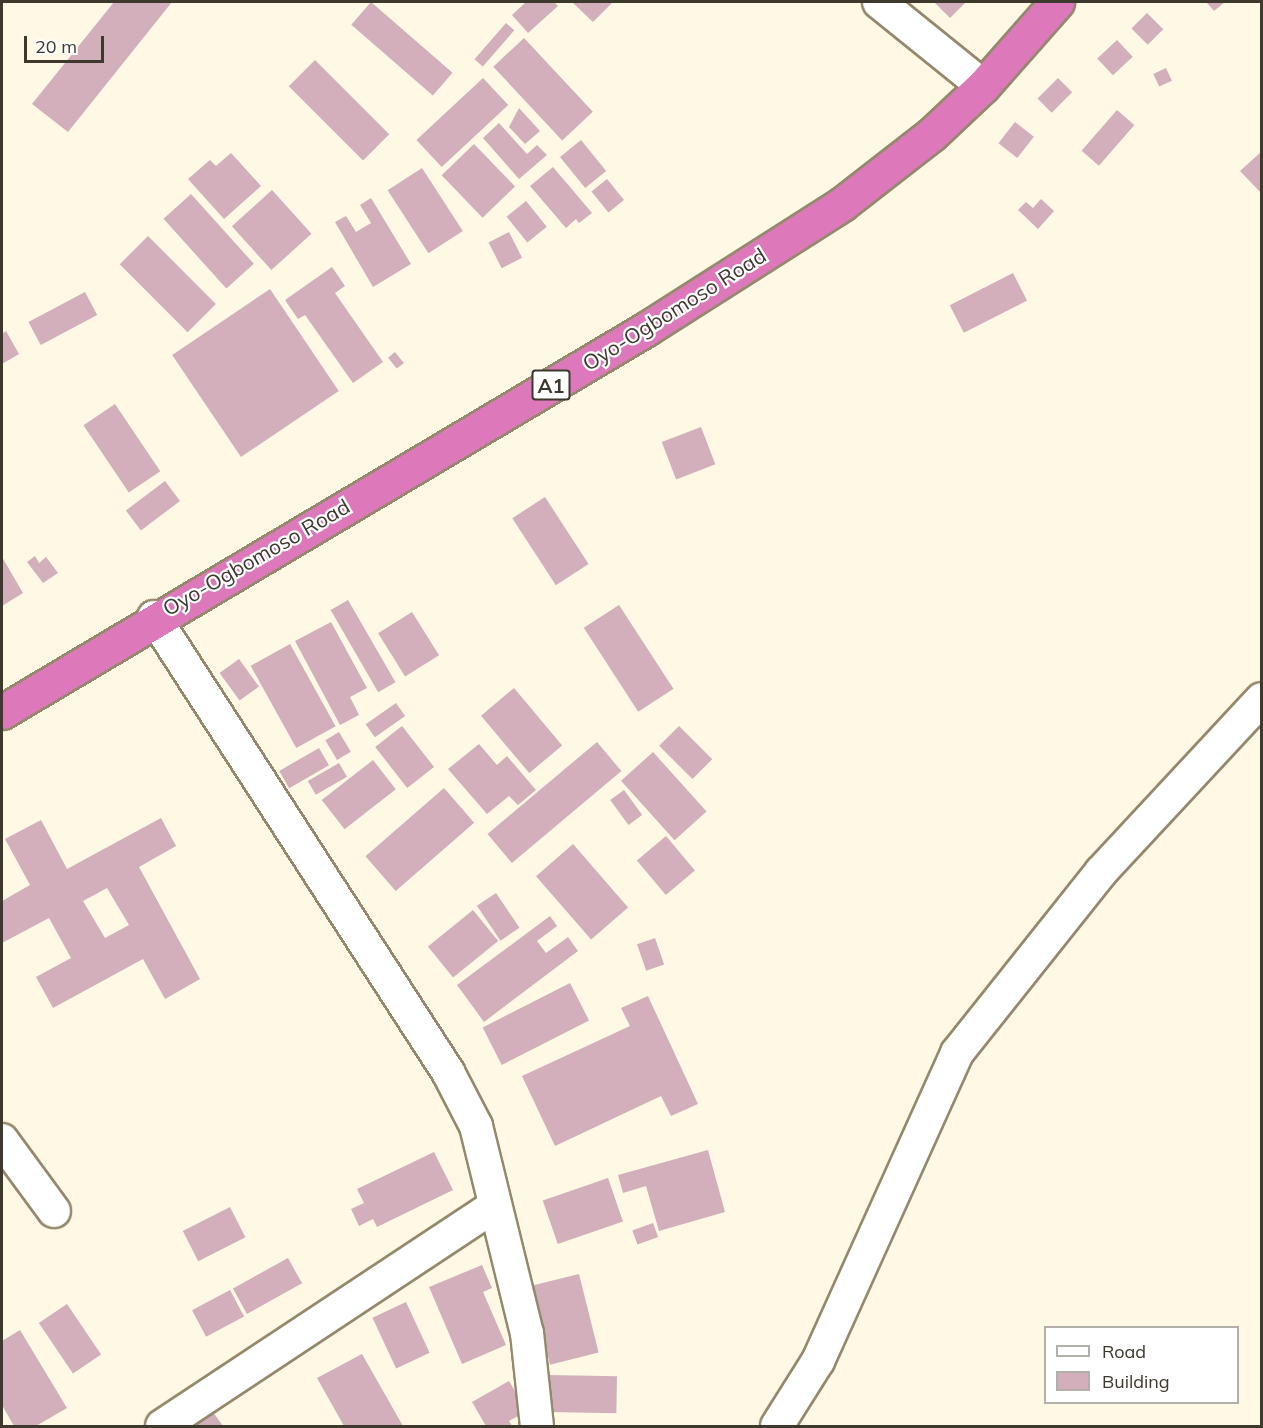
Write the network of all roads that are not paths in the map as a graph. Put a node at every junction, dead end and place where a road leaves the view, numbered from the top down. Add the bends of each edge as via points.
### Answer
1 (879, 2) edge
2 (1057, 2) edge
3 (983, 86) junction
4 (154, 617) junction
5 (1262, 699) edge
6 (2, 712) edge
7 (2, 1140) edge
8 (494, 1206) junction
9 (54, 1211) dead end
10 (162, 1426) edge
11 (537, 1426) edge
12 (777, 1426) edge

1 - 3 street
2 - 3 highway, Oyo-Ogbomoso Road / A1
3 - 4 highway, Oyo-Ogbomoso Road / A1 via 932,134 842,204 646,329
4 - 6 highway, Oyo-Ogbomoso Road / A1
4 - 8 street via 448,1072 476,1126
5 - 12 street via 1101,872 957,1053 818,1361
7 - 9 street
8 - 10 street
8 - 11 street via 527,1333

